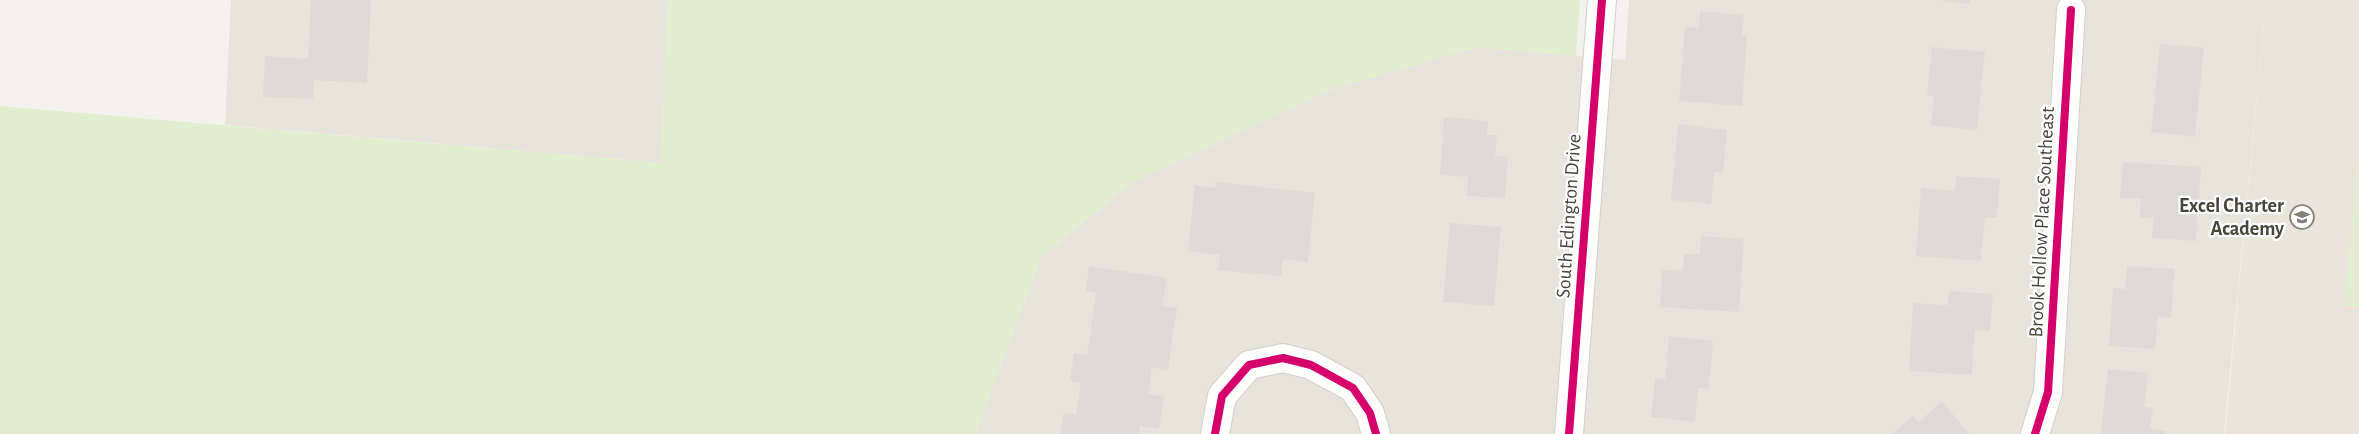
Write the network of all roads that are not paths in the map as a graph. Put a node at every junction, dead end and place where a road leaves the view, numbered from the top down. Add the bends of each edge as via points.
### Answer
1 (1602, 0) edge
2 (2071, 10) dead end
3 (1215, 434) edge
4 (1376, 434) edge
5 (1569, 434) edge
6 (2036, 434) edge

1 - 5 street, South Edington Drive
2 - 6 street, Brook Hollow Place Southeast via 2048,392
3 - 4 street via 1222,396 1250,365 1283,358 1311,365 1353,388 1370,413

